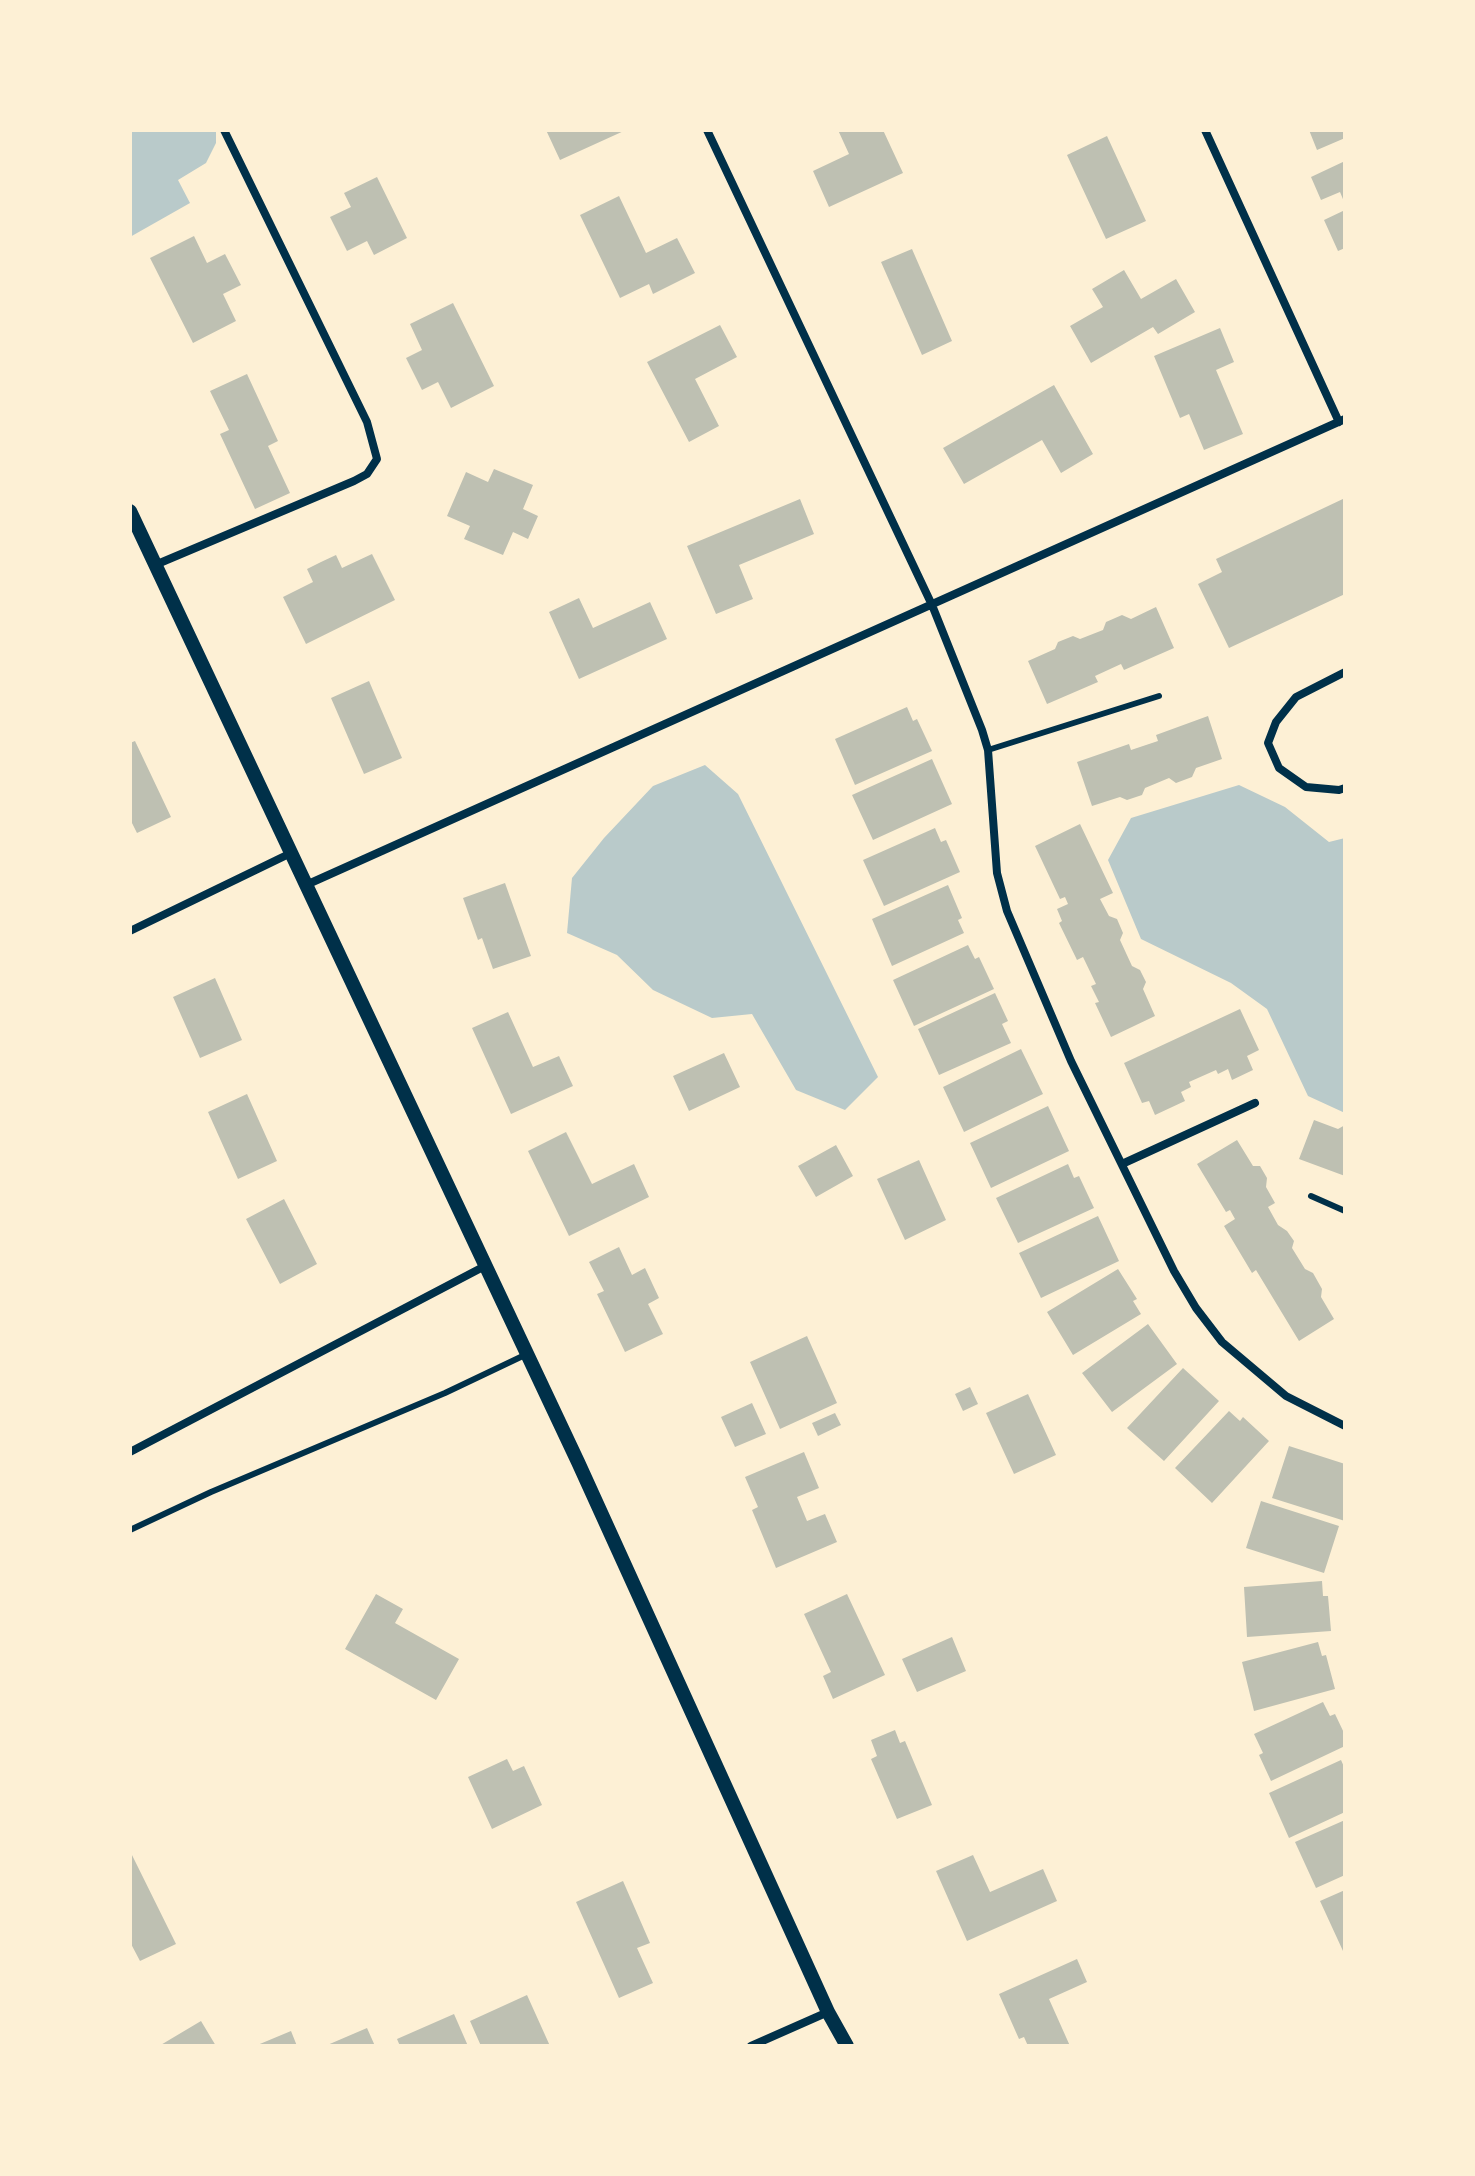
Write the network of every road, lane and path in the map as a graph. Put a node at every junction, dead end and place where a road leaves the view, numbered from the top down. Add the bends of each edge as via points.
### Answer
1 (224, 130) edge
2 (707, 130) edge
3 (1205, 130) edge
4 (1342, 420) edge
5 (130, 511) edge
6 (155, 565) junction
7 (932, 605) junction
8 (1345, 672) edge
9 (1159, 696) dead end
10 (988, 750) junction
11 (1345, 788) edge
12 (291, 853) junction
13 (306, 885) junction
14 (130, 931) edge
15 (1255, 1103) dead end
16 (1122, 1164) junction
17 (1311, 1196) dead end
18 (1345, 1211) edge
19 (485, 1266) junction
20 (527, 1354) junction
21 (1345, 1426) edge
22 (130, 1452) edge
23 (130, 1530) edge
24 (828, 2012) junction
25 (751, 2046) edge
26 (847, 2046) edge

1 - 6 street via 367,422 377,459 354,481
2 - 7 street
3 - 4 street
4 - 7 street
5 - 6 street
6 - 12 street
7 - 10 street
7 - 13 street
8 - 11 street via 1296,697 1276,722 1268,743 1279,768 1306,787
9 - 10 lane
10 - 16 street via 997,873 1007,911
12 - 13 street
12 - 14 street
13 - 19 street
15 - 16 street
16 - 21 street via 1174,1271 1222,1342 1286,1396
17 - 18 lane
19 - 20 street
19 - 22 street
20 - 23 lane
20 - 24 street
24 - 25 street
24 - 26 street

